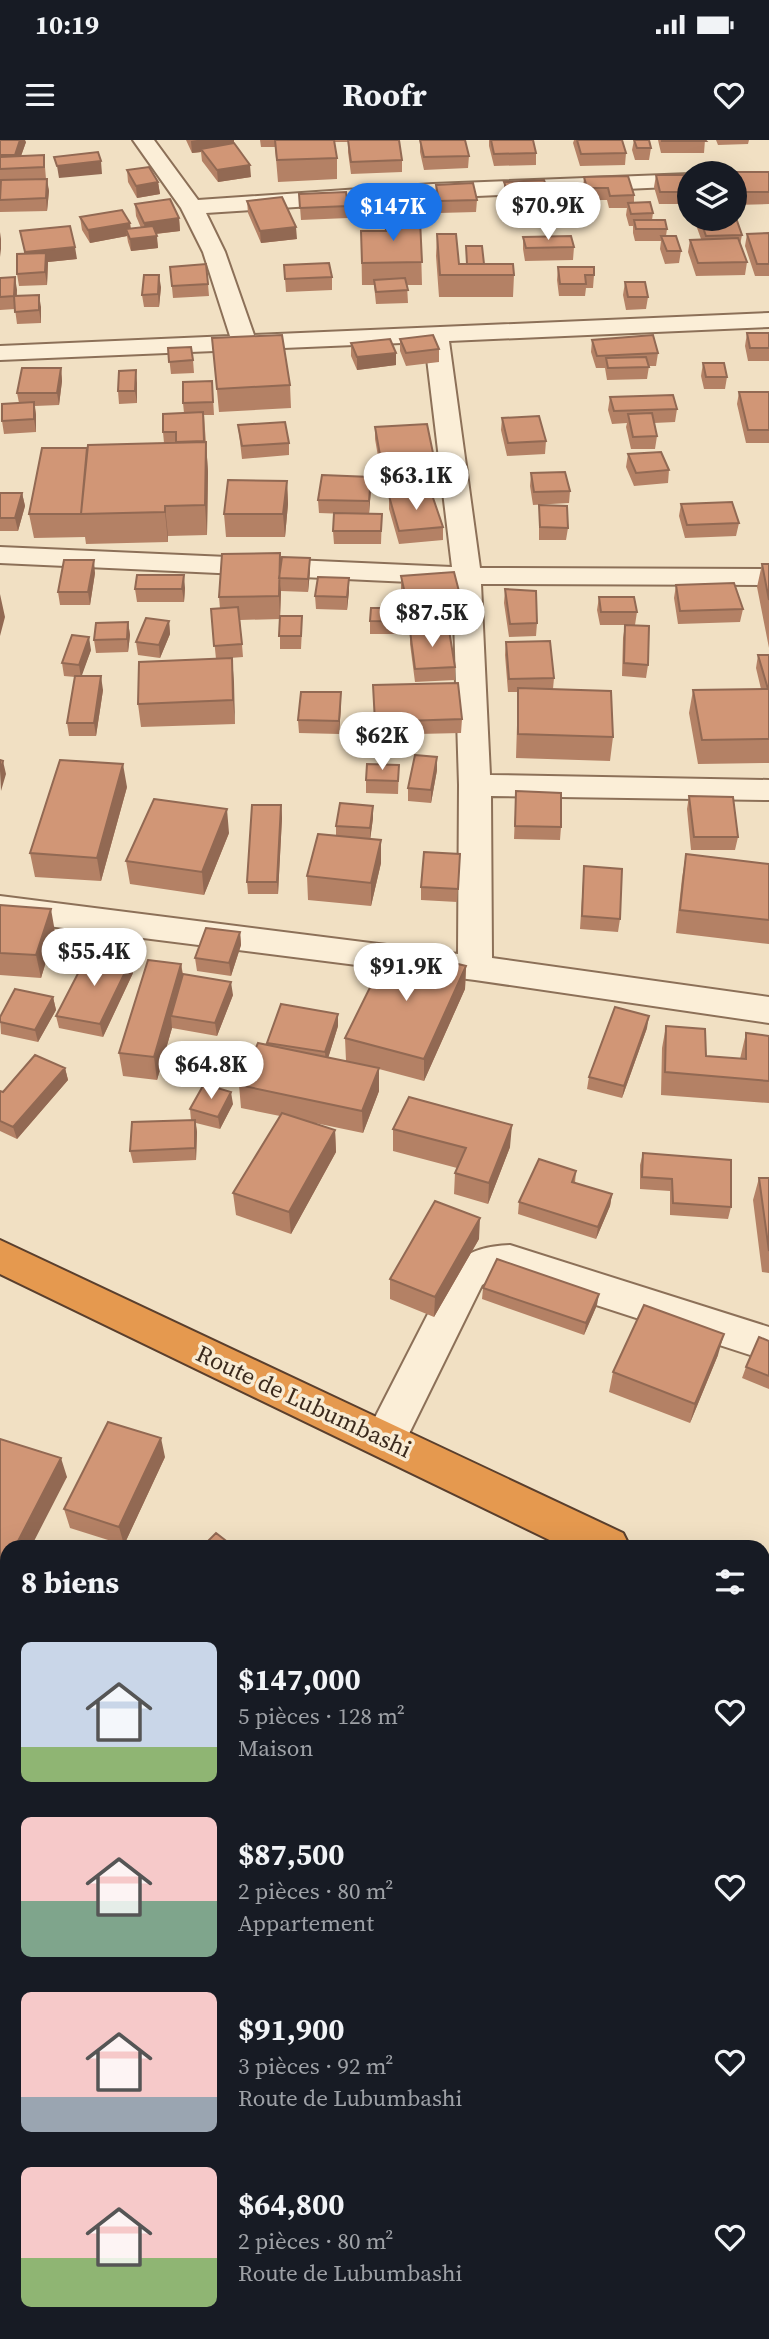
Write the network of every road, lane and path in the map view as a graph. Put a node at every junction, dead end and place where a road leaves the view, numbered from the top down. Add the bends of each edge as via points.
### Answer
1 (143, 140) edge
2 (677, 181) edge
3 (192, 207) junction
4 (769, 320) edge
5 (436, 335) junction
6 (244, 342) junction
7 (0, 353) edge
8 (0, 555) edge
9 (467, 576) junction
10 (769, 577) edge
11 (475, 785) junction
12 (769, 790) edge
13 (0, 908) edge
14 (475, 968) junction
15 (769, 1010) edge
16 (0, 1256) edge
17 (769, 1344) edge
18 (385, 1439) junction
19 (594, 1540) edge

1 - 3 street
2 - 3 street
3 - 6 street via 214,251
4 - 5 street
5 - 6 street
5 - 9 street
6 - 7 street
8 - 9 street
9 - 10 street
9 - 11 street
11 - 12 street
11 - 14 street
13 - 14 street
14 - 15 street
16 - 18 highway, Route de Lubumbashi
17 - 18 street via 510,1261 486,1262 468,1274
18 - 19 highway, Route de Lubumbashi

